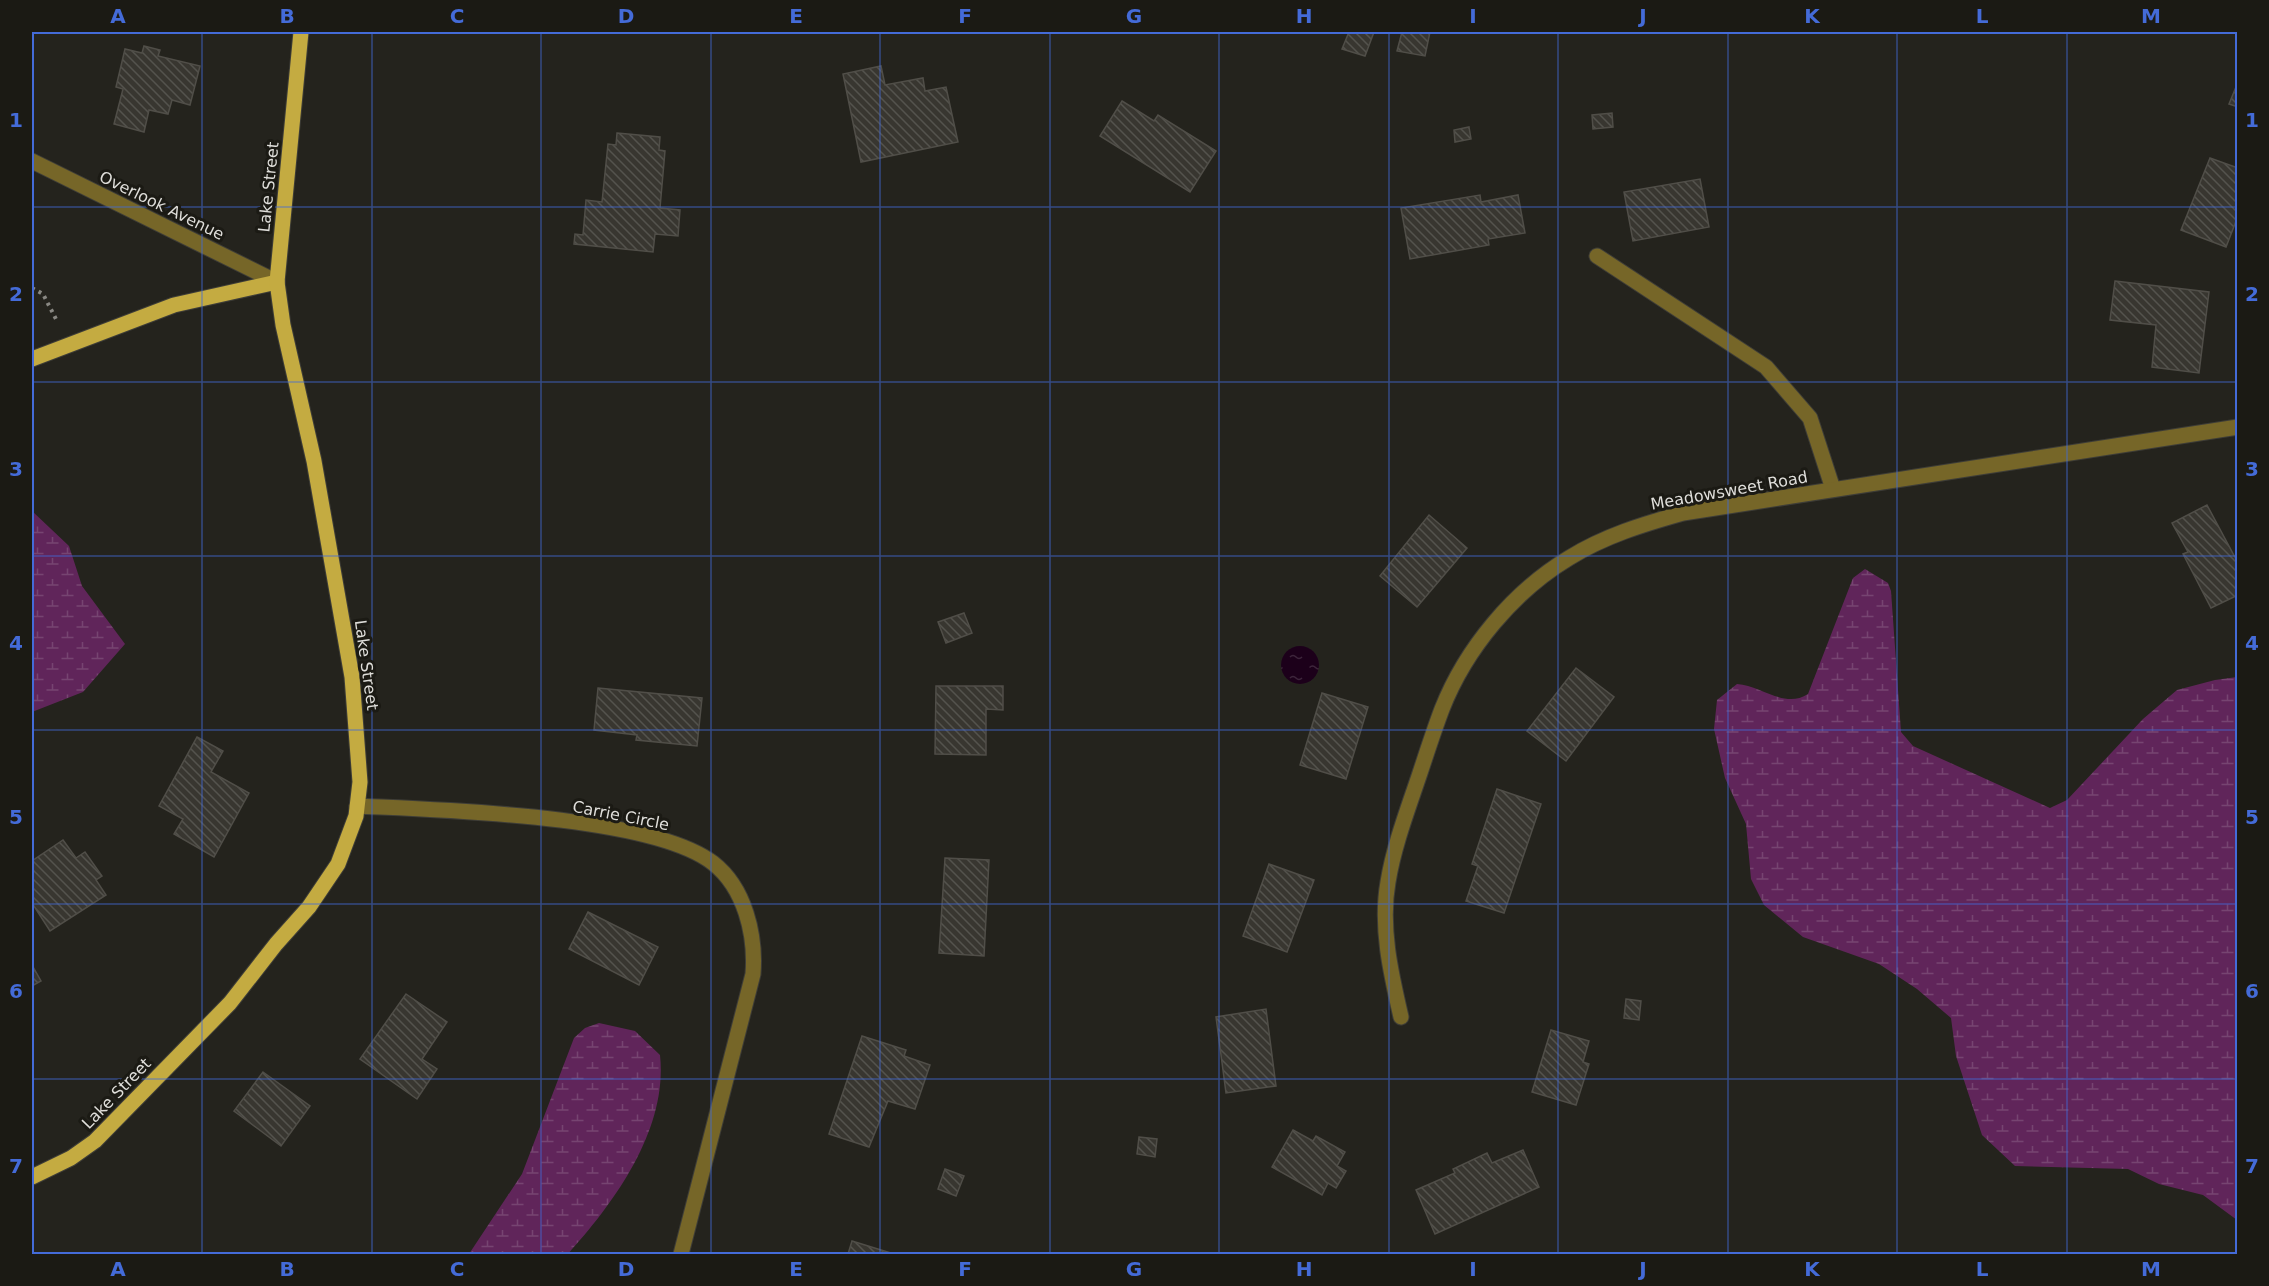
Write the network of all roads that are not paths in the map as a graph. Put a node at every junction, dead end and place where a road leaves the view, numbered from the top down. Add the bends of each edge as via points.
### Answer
1 (301, 32) edge
2 (32, 161) edge
3 (1597, 256) dead end
4 (276, 282) junction
5 (32, 359) edge
6 (2238, 427) edge
7 (1833, 489) junction
8 (357, 806) junction
9 (1401, 1017) dead end
10 (32, 1177) edge
11 (681, 1254) edge

1 - 4 main road, Lake Street
2 - 4 street, Overlook Avenue
3 - 7 street via 1766,367 1810,418
4 - 5 main road via 174,305
4 - 8 main road, Lake Street via 314,461 352,677 359,748
6 - 7 street, Meadowsweet Road
7 - 9 street, Meadowsweet Road via 1683,513 1606,539 1570,557 1540,579 1485,635 1443,707 1397,842 1387,884 1386,926
8 - 10 main road, Lake Street via 349,840 325,886 230,1003 95,1141
8 - 11 street, Carrie Circle via 522,818 626,831 665,840 699,854 725,876 749,921 753,974

